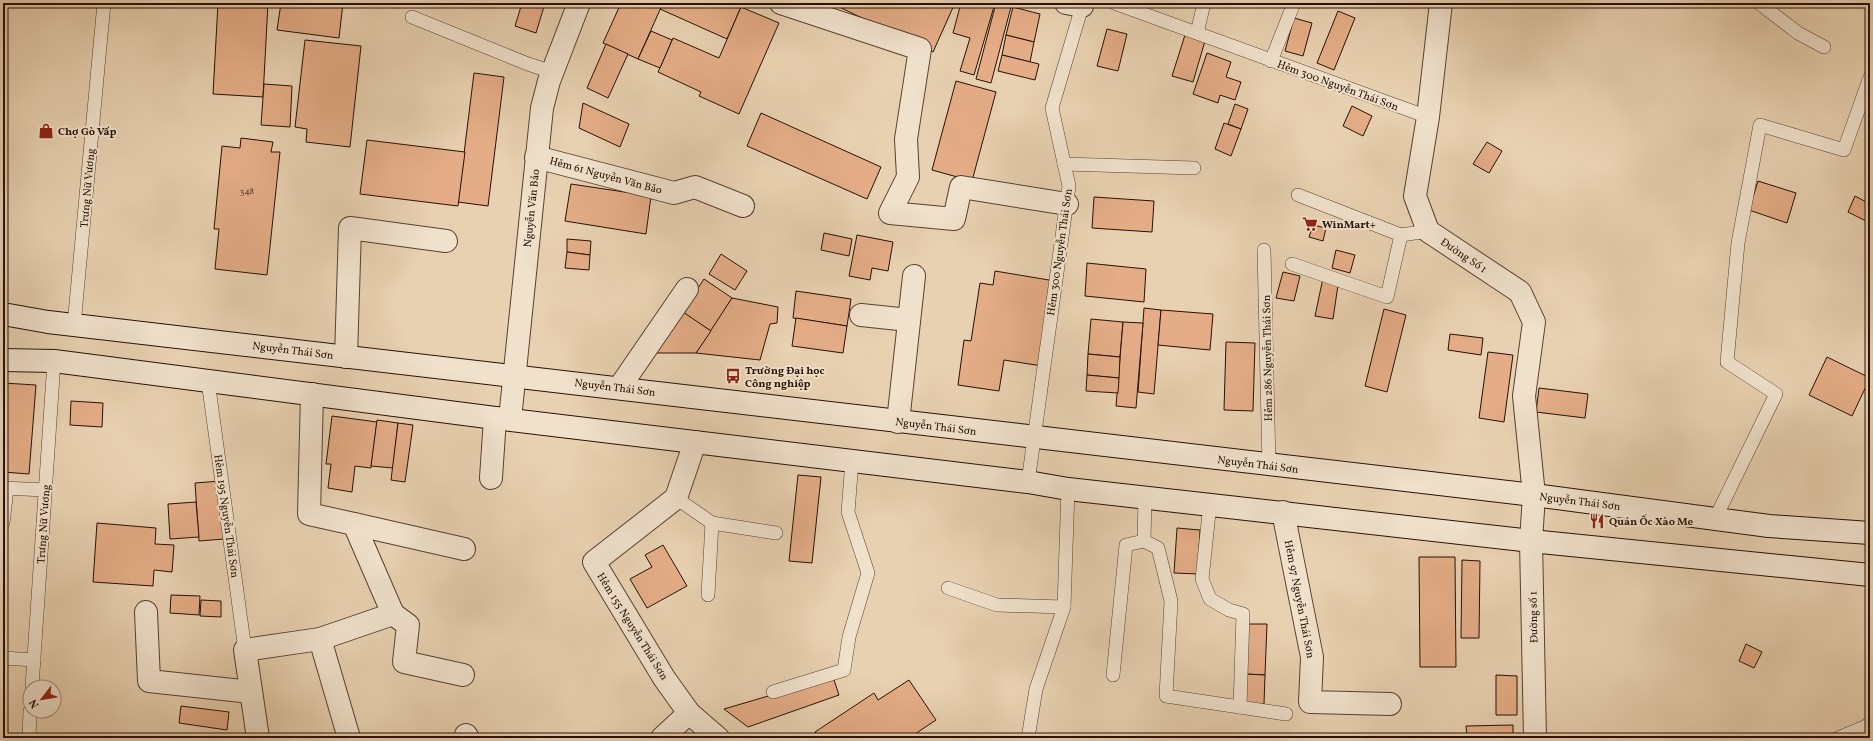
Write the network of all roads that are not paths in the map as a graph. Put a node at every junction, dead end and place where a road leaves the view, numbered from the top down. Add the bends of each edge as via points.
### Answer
1 (104, 3) edge
2 (579, 3) edge
3 (781, 3) edge
4 (1114, 3) edge
5 (1204, 3) edge
6 (1294, 3) edge
7 (1441, 3) edge
8 (1759, 3) edge
9 (1077, 4) edge
10 (412, 17) dead end
11 (1197, 33) junction
12 (1824, 47) dead end
13 (1271, 60) junction
14 (552, 72) junction
15 (1870, 77) edge
16 (1428, 117) junction
17 (536, 157) junction
18 (1064, 164) junction
19 (1194, 168) dead end
20 (1298, 195) dead end
21 (1067, 204) junction
22 (743, 206) dead end
23 (1428, 231) junction
24 (1401, 235) junction
25 (446, 241) dead end
26 (1264, 250) dead end
27 (1292, 264) dead end
28 (914, 276) dead end
29 (687, 289) dead end
30 (3, 314) edge
31 (861, 315) dead end
32 (909, 320) junction
33 (74, 325) junction
34 (346, 356) junction
35 (3, 360) edge
36 (54, 361) junction
37 (515, 375) junction
38 (208, 381) junction
39 (619, 388) junction
40 (312, 394) junction
41 (503, 419) junction
42 (898, 422) junction
43 (1033, 438) junction
44 (695, 442) junction
45 (852, 461) junction
46 (1270, 465) junction
47 (491, 478) dead end
48 (1028, 482) junction
49 (5, 488) edge
50 (1068, 489) junction
51 (45, 490) junction
52 (1534, 496) junction
53 (1145, 497) junction
54 (676, 498) junction
55 (1210, 504) junction
56 (1283, 512) junction
57 (1715, 519) junction
58 (3, 523) edge
59 (712, 523) junction
60 (354, 524) junction
61 (776, 533) dead end
62 (1870, 533) edge
63 (1531, 540) junction
64 (1144, 541) junction
65 (464, 549) dead end
66 (1870, 575) edge
67 (948, 588) dead end
68 (708, 595) dead end
69 (1064, 607) junction
70 (146, 612) dead end
71 (393, 614) junction
72 (320, 639) junction
73 (245, 650) junction
74 (3, 658) edge
75 (34, 660) junction
76 (463, 675) dead end
77 (1113, 675) dead end
78 (33, 679) edge
79 (252, 692) junction
80 (773, 692) dead end
81 (1390, 704) dead end
82 (1240, 707) junction
83 (689, 713) junction
84 (1286, 714) dead end
85 (29, 719) edge
86 (1870, 722) edge
87 (28, 738) edge
88 (258, 738) edge
89 (349, 738) edge
90 (662, 738) edge
91 (718, 738) edge
92 (1028, 738) edge
93 (1535, 738) edge
94 (1838, 738) edge

1 - 33 lane, Trưng Nữ Vương
2 - 14 street, Nguyễn Văn Bảo
3 - 21 street via 920,49 906,139 908,177 890,213 954,219 961,187
4 - 11 lane, Hẻm 300 Nguyễn Thái Sơn
5 - 11 lane
6 - 13 lane
7 - 16 street
8 - 12 lane via 1798,33
9 - 18 lane, Hẻm 300 Nguyễn Thái Sơn via 1052,108
10 - 14 lane
11 - 13 lane, Hẻm 300 Nguyễn Thái Sơn
13 - 16 lane, Hẻm 300 Nguyễn Thái Sơn
14 - 17 street, Nguyễn Văn Bảo via 542,108
15 - 57 lane via 1844,150 1760,125 1738,243 1727,362 1776,394
16 - 23 street via 1415,196
17 - 22 street, Hẻm 61 Nguyễn Văn Bảo via 674,194 695,187
17 - 37 street, Nguyễn Văn Bảo
18 - 19 lane
18 - 21 lane, Hẻm 300 Nguyễn Thái Sơn via 1069,186
20 - 24 lane
21 - 43 lane, Hẻm 300 Nguyễn Thái Sơn
23 - 24 lane
23 - 52 street, Đường Số 1 via 1520,292 1534,322 1524,396
24 - 27 lane via 1387,297
25 - 34 street via 350,228
26 - 46 lane, Hẻm 286 Nguyễn Thái Sơn
28 - 32 street
29 - 39 street
30 - 33 street, Nguyễn Thái Sơn
31 - 32 street
32 - 42 street
33 - 34 street, Nguyễn Thái Sơn
34 - 37 street, Nguyễn Thái Sơn
35 - 36 street
36 - 38 street
36 - 51 lane, Trưng Nữ Vương
37 - 39 street, Nguyễn Thái Sơn
37 - 41 street, Nguyễn Văn Bảo
38 - 40 street
38 - 73 lane, Hẻm 195 Nguyễn Thái Sơn
39 - 42 street, Nguyễn Thái Sơn
40 - 41 street
40 - 60 street via 309,514
41 - 44 street
41 - 47 street, Nguyễn Văn Bảo
42 - 43 street, Nguyễn Thái Sơn
43 - 46 street, Nguyễn Thái Sơn
43 - 48 lane, Hẻm 300 Nguyễn Thái Sơn
44 - 45 street
44 - 54 street
45 - 48 street
45 - 80 lane via 848,512 868,573 849,637 844,670
46 - 52 street, Nguyễn Thái Sơn
48 - 50 street
49 - 51 lane
49 - 58 lane
50 - 53 street
50 - 69 lane
51 - 75 lane, Trưng Nữ Vương
52 - 57 street, Nguyễn Thái Sơn
52 - 63 street, Đường số 1
53 - 55 street
53 - 64 lane
54 - 59 lane
54 - 83 street, Hẻm 155 Nguyễn Thái Sơn via 594,562 664,678
55 - 56 street
55 - 82 lane via 1202,579 1210,599 1229,610 1243,614
56 - 63 street
56 - 81 street, Hẻm 97 Nguyễn Thái Sơn via 1312,657 1310,702
57 - 62 street, Nguyễn Thái Sơn via 1769,526
59 - 61 lane
59 - 68 lane
60 - 65 street
60 - 71 street
63 - 66 street
63 - 93 street, Đường số 1
64 - 77 lane via 1126,545
64 - 82 lane via 1158,548 1171,601 1166,696
67 - 69 lane via 997,605
69 - 92 lane via 1036,689
70 - 79 street via 149,681
71 - 72 street
71 - 76 street via 408,625 404,662
72 - 73 street
72 - 89 street
73 - 79 street
74 - 75 lane
75 - 78 lane, Trưng Nữ Vương
79 - 88 street
82 - 84 lane
83 - 90 street
83 - 91 street, Hẻm 155 Nguyễn Thái Sơn
85 - 87 lane
86 - 94 lane via 1867,726

